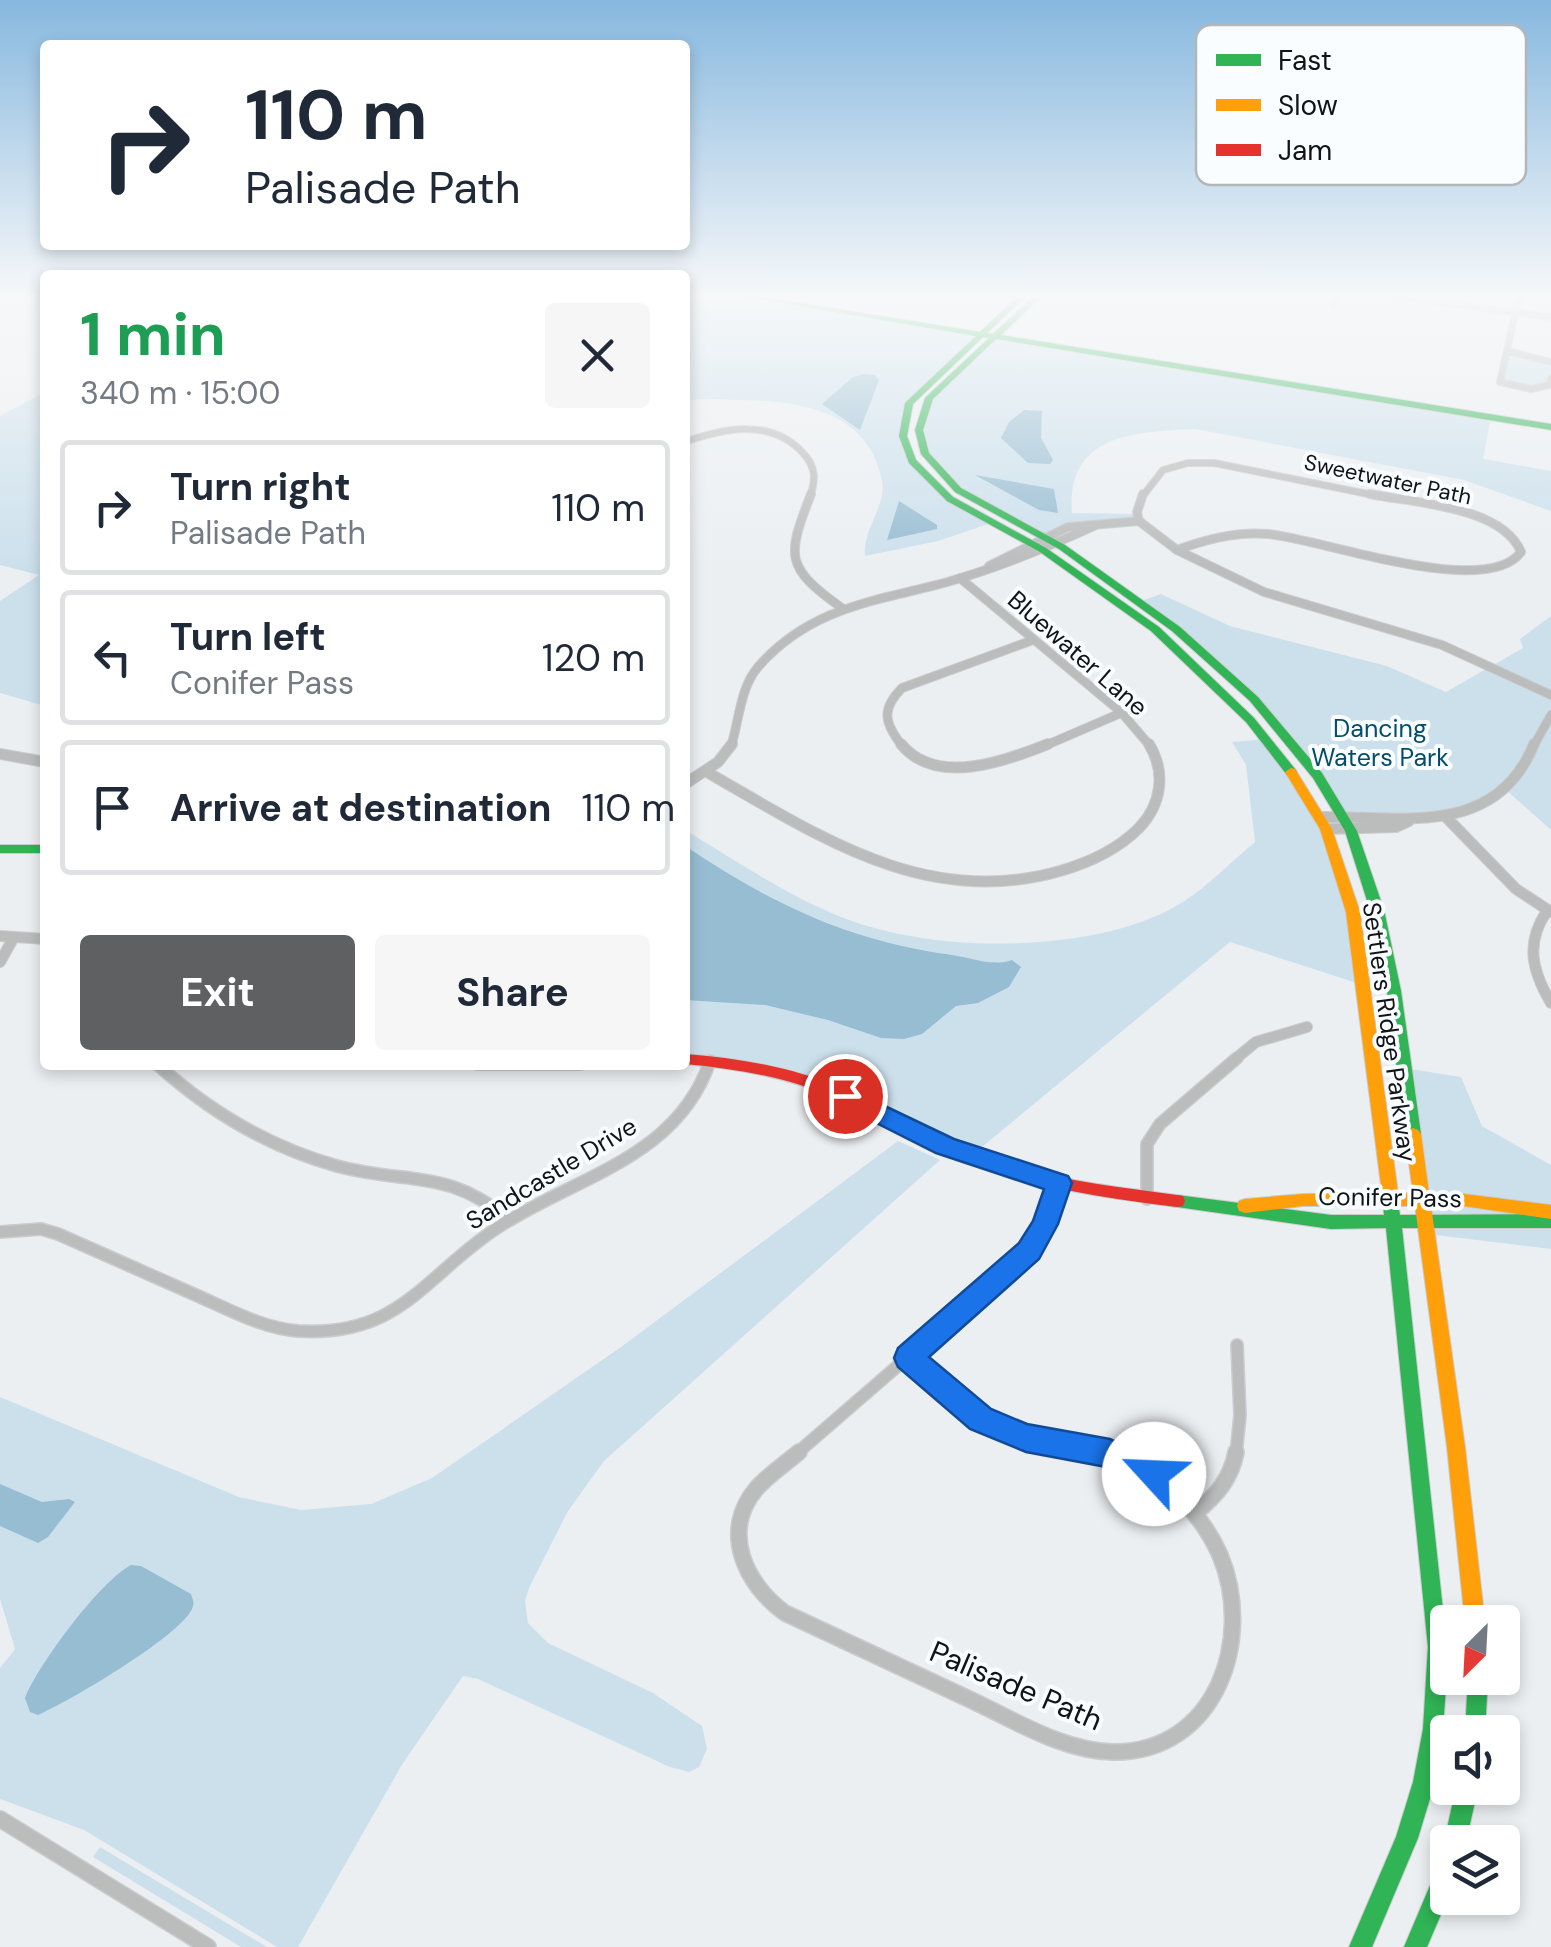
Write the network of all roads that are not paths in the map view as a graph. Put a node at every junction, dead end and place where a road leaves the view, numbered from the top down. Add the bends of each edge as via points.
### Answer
1 (925, 387) edge
2 (1302, 387) edge
3 (1551, 427) edge
4 (690, 440) edge
5 (1138, 521) junction
6 (1096, 525) junction
7 (1043, 543) junction
8 (1176, 550) junction
9 (960, 578) junction
10 (842, 608) junction
11 (1033, 640) junction
12 (1551, 695) edge
13 (1121, 713) junction
14 (1551, 715) edge
15 (0, 754) edge
16 (40, 761) edge
17 (706, 771) junction
18 (690, 781) edge
19 (1445, 816) junction
20 (1347, 822) junction
21 (1323, 823) junction
22 (0, 848) edge
23 (40, 849) edge
24 (1549, 911) edge
25 (0, 936) edge
26 (14, 936) junction
27 (40, 938) edge
28 (0, 962) edge
29 (1551, 1003) edge
30 (1306, 1027) dead end
31 (690, 1059) edge
32 (710, 1061) junction
33 (164, 1070) edge
34 (1058, 1183) junction
35 (1147, 1199) junction
36 (1423, 1199) junction
37 (1392, 1201) junction
38 (1230, 1208) junction
39 (1551, 1212) edge
40 (510, 1220) junction
41 (1394, 1221) junction
42 (1426, 1221) junction
43 (1551, 1221) edge
44 (0, 1232) edge
45 (1237, 1345) dead end
46 (908, 1358) junction
47 (1196, 1513) junction
48 (1473, 1605) edge
49 (0, 1819) edge
50 (1430, 1912) edge
51 (208, 1947) edge
52 (1360, 1947) edge
53 (1415, 1947) edge

1 - 7 street, Settlers Ridge Parkway via 906,410 903,436 912,461 940,491
2 - 3 street
4 - 10 street via 750,428 798,447 815,481 794,553 810,583
5 - 6 street
5 - 8 street
5 - 8 street, Sweetwater Path via 1138,504 1161,471 1214,462 1481,516 1512,534 1521,552 1510,565 1474,572 1266,534 1213,537
6 - 7 street
6 - 7 street via 1068,527
7 - 9 street
7 - 20 street, Settlers Ridge Parkway via 1150,607 1203,652 1279,726
7 - 21 street, Settlers Ridge Parkway via 1155,630 1250,720
8 - 12 street via 1254,591 1433,641
9 - 10 street
9 - 11 street, Bluewater Lane
10 - 17 street via 794,633 758,667 732,746
11 - 13 street, Bluewater Lane
11 - 13 street via 902,688 885,714 900,746 936,766 976,768
13 - 17 street, Bluewater Lane via 1159,766 1160,790 1146,821 1084,862 1005,882 874,863
14 - 19 street via 1514,783 1489,802
15 - 16 street
17 - 18 street
19 - 20 street via 1396,826
19 - 24 street via 1516,889
20 - 21 street
20 - 36 street, Settlers Ridge Parkway via 1390,966
21 - 37 street, Settlers Ridge Parkway via 1353,912
22 - 23 street
24 - 29 street via 1536,924 1530,951
25 - 26 street
26 - 27 street
26 - 28 street
30 - 35 street via 1256,1042 1160,1124 1147,1144
31 - 32 street, Conifer Pass
32 - 34 street, Conifer Pass via 817,1084 945,1146
32 - 40 street, Sandcastle Drive via 701,1095 676,1122 579,1188
33 - 40 street via 221,1115 274,1143 366,1173 464,1189
34 - 35 street, Conifer Pass
34 - 46 street, Palisade Path via 1029,1251
35 - 38 street, Conifer Pass
36 - 37 street, Conifer Pass
36 - 39 street, Conifer Pass
36 - 42 street, Settlers Ridge Parkway
37 - 38 street, Conifer Pass
37 - 41 street, Settlers Ridge Parkway
38 - 41 street, Conifer Pass via 1331,1222
40 - 44 street, Sandcastle Drive via 408,1303 366,1323 320,1332 241,1318 58,1234
41 - 42 street, Conifer Pass
41 - 52 street, Settlers Ridge Parkway via 1436,1602 1436,1691 1424,1782
42 - 43 street, Conifer Pass
42 - 48 street, Settlers Ridge Parkway
45 - 47 street via 1236,1458 1218,1497
46 - 47 street, Palisade Path via 980,1419 1026,1438 1133,1462
46 - 47 street, Palisade Path via 746,1504 739,1556 753,1588 784,1613 1066,1744 1131,1754 1158,1746 1198,1720 1226,1658 1232,1633 1228,1578
49 - 51 street
50 - 53 street

